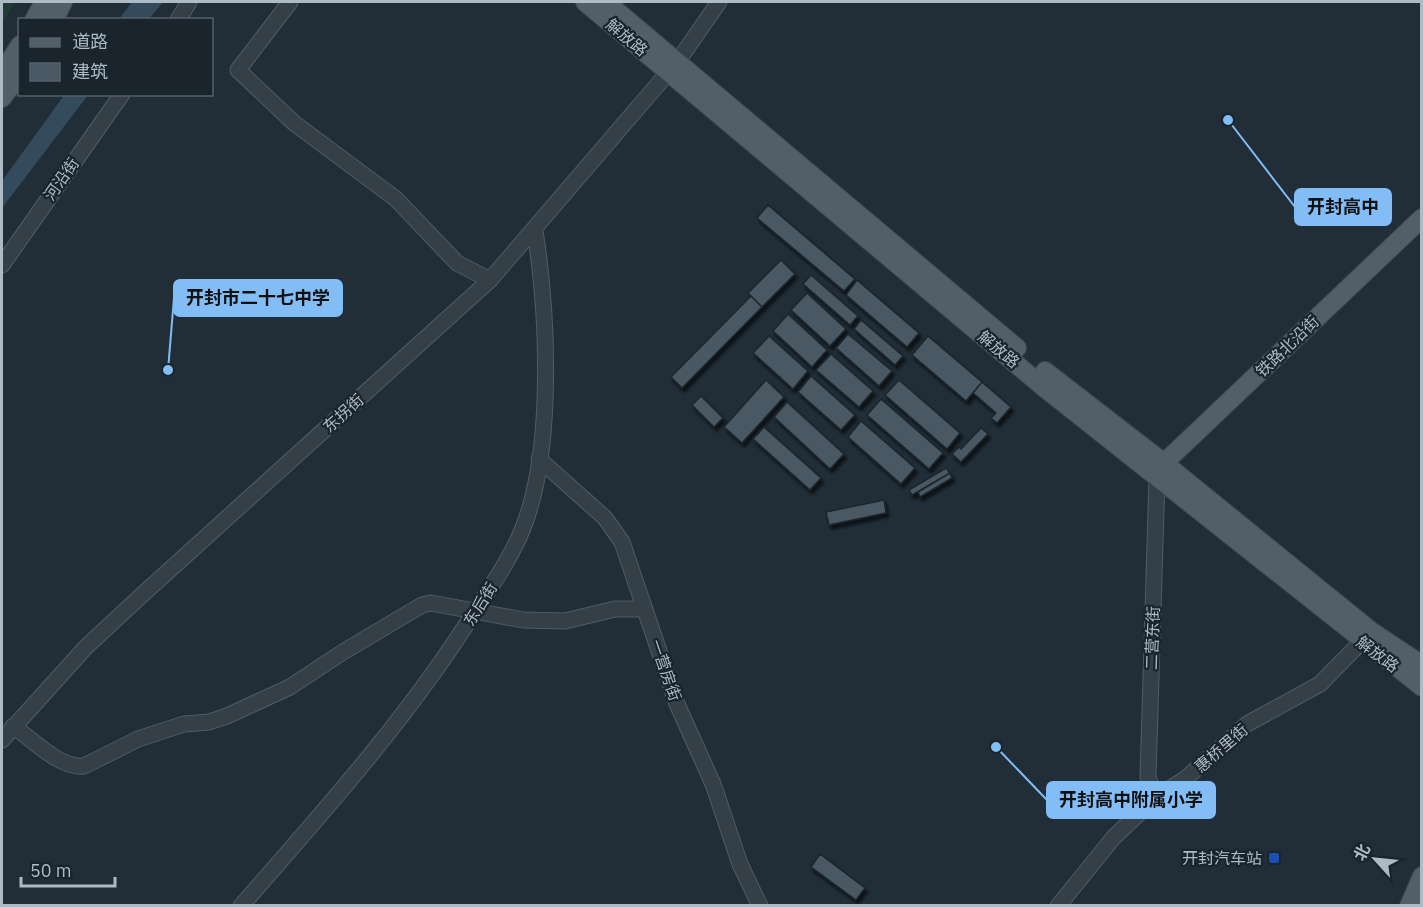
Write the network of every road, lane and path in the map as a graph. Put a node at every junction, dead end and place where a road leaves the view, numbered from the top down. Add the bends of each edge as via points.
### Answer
1 (44, 2) edge
2 (63, 2) edge
3 (189, 2) edge
4 (290, 2) edge
5 (585, 2) edge
6 (606, 2) edge
7 (718, 2) edge
8 (35, 18) edge
9 (55, 18) edge
10 (179, 18) edge
11 (18, 48) edge
12 (673, 67) junction
13 (2, 73) edge
14 (18, 77) edge
15 (121, 96) edge
16 (2, 98) edge
17 (1422, 218) edge
18 (535, 231) junction
19 (2, 265) edge
20 (490, 280) junction
21 (539, 459) junction
22 (1161, 470) junction
23 (645, 609) junction
24 (475, 611) junction
25 (1367, 637) junction
26 (1422, 665) edge
27 (1422, 687) edge
28 (13, 726) junction
29 (2, 740) edge
30 (1155, 798) junction
31 (1422, 876) edge
32 (241, 906) edge
33 (760, 906) edge
34 (1058, 906) edge
35 (1409, 906) edge

1 - 8 main road
2 - 9 main road
3 - 10 street
4 - 20 street via 238,70 294,123 396,199 457,263
5 - 12 main road, 解放路
6 - 12 main road, 解放路
7 - 12 street, 东拐街
11 - 13 main road
12 - 18 street, 东拐街
12 - 22 main road, 解放路 via 1047,390
14 - 16 main road
15 - 19 street, 河沿街
17 - 22 main road, 铁路北沿街
18 - 20 street, 东拐街
18 - 21 street, 东后街 via 542,276 545,346
20 - 28 street, 东拐街 via 134,602
21 - 23 street, 一营房街 via 605,518 617,534
21 - 24 street, 东后街 via 522,529
22 - 25 main road, 解放路
22 - 30 street, 二营东街 via 1148,777
23 - 24 street via 615,609 565,621 523,620
23 - 33 street, 一营房街 via 677,704
24 - 28 street via 422,605 290,687 218,719 184,724 138,739 91,764 70,764
24 - 32 street, 东后街 via 398,723
25 - 26 main road, 解放路
25 - 27 main road, 解放路
25 - 30 street, 惠桥里街 via 1320,684 1246,724 1185,779
28 - 29 street, 东拐街
30 - 34 street, 惠桥里街 via 1114,837
31 - 35 main road

